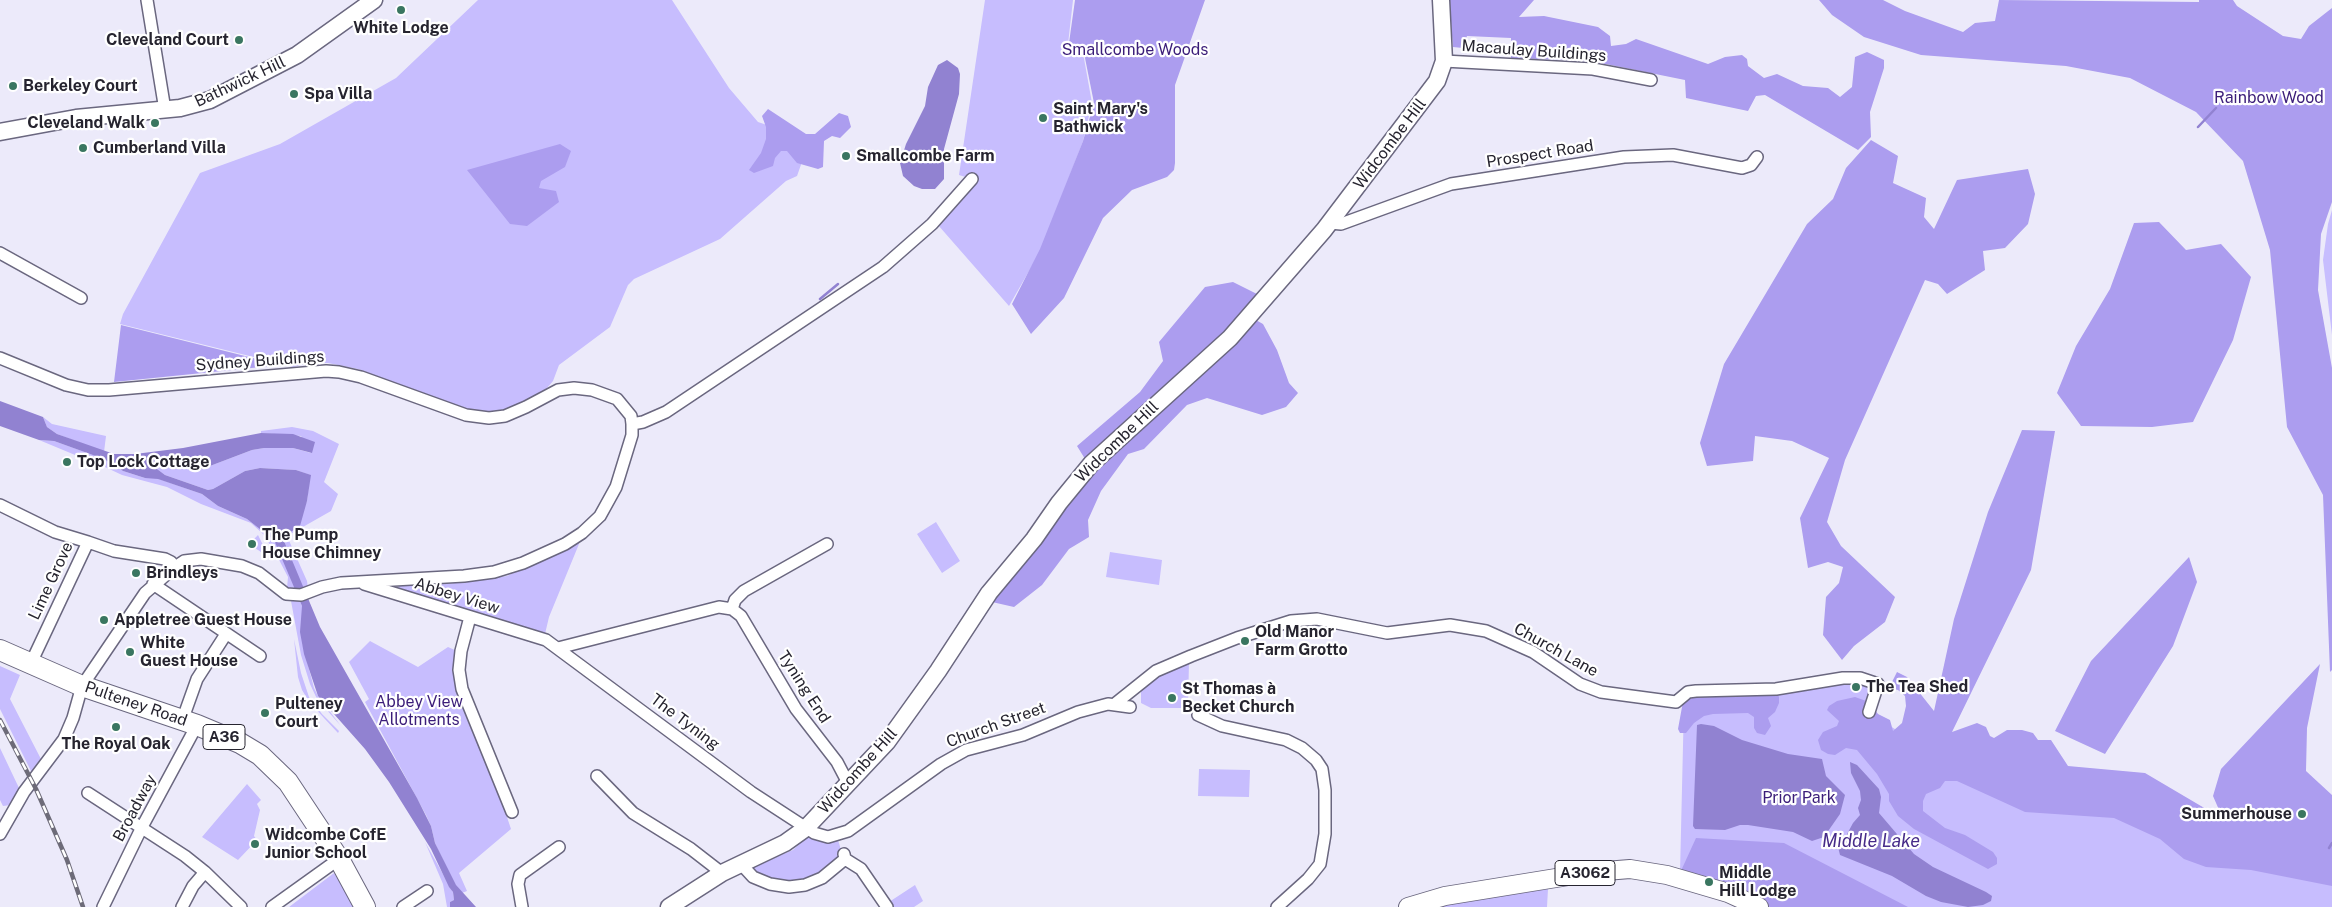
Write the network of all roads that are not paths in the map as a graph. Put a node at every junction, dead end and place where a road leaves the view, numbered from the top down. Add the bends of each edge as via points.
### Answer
1 (147, 0) edge
2 (374, 0) edge
3 (1441, 0) edge
4 (1444, 61) junction
5 (1651, 80) dead end
6 (165, 110) junction
7 (0, 132) edge
8 (1757, 157) dead end
9 (972, 179) dead end
10 (1330, 223) junction
11 (0, 253) edge
12 (81, 298) dead end
13 (0, 358) edge
14 (632, 424) junction
15 (0, 505) edge
16 (88, 542) junction
17 (827, 544) dead end
18 (175, 567) junction
19 (357, 582) junction
20 (153, 584) junction
21 (732, 609) junction
22 (470, 617) junction
23 (226, 634) junction
24 (546, 640) joint
25 (558, 648) junction
26 (0, 650) edge
27 (260, 656) dead end
28 (31, 664) junction
29 (82, 686) junction
30 (1116, 703) junction
31 (1130, 707) dead end
32 (1869, 712) dead end
33 (1198, 715) dead end
34 (190, 723) junction
35 (597, 776) dead end
36 (848, 783) junction
37 (88, 793) dead end
38 (512, 812) dead end
39 (142, 827) junction
40 (806, 828) junction
41 (0, 834) edge
42 (559, 847) dead end
43 (339, 859) junction
44 (741, 864) junction
45 (205, 872) junction
46 (722, 872) junction
47 (427, 891) dead end
48 (104, 907) edge
49 (182, 907) edge
50 (240, 907) edge
51 (272, 907) edge
52 (365, 907) edge
53 (373, 907) edge
54 (403, 907) edge
55 (522, 907) edge
56 (669, 907) edge
57 (887, 907) edge
58 (1277, 907) edge
59 (1408, 907) edge
60 (1759, 907) edge

1 - 6 street
2 - 6 street, Bathwick Hill via 326,37 279,65 210,100
3 - 4 street, Widcombe Hill
4 - 5 street, Macaulay Buildings via 1593,69
4 - 10 street, Widcombe Hill via 1431,90
6 - 7 street, Bathwick Hill via 76,118
8 - 10 street, Prospect Road via 1751,165 1742,168 1673,155 1624,157 1451,184 1341,224
9 - 14 street via 932,224 875,273 666,412
10 - 36 street, Widcombe Hill via 1230,338 1142,416 1081,476 1034,540 985,598 887,742
11 - 12 street
13 - 14 street, Sydney Buildings via 66,385 88,390 339,372 466,416 489,418 505,416 558,390 574,388 592,390 617,399 631,416
14 - 19 street via 626,457 608,503 590,526 565,544 522,564 494,572
15 - 16 street via 55,532
16 - 18 street, Lime Grove via 114,551 165,559
16 - 28 street, Lime Grove
17 - 21 street via 744,592 735,600
18 - 19 street via 201,559 242,566 260,573 282,591 293,595
18 - 20 street
19 - 22 street, Abbey View
20 - 23 street
20 - 29 street
21 - 25 street via 719,607
21 - 36 street, Tyning End via 741,616 796,709 837,762
22 - 24 street, Abbey View
22 - 38 street via 461,651 462,689
23 - 27 street
23 - 34 street, Broadway via 197,679
24 - 25 street, The Tyning
25 - 40 street, The Tyning via 751,792
26 - 28 highway, Pulteney Road / A36
28 - 29 highway, Pulteney Road / A36
29 - 34 highway, Pulteney Road / A36
29 - 41 street via 64,739 24,792
30 - 31 street, Church Street
30 - 32 street, Church Lane via 1156,671 1264,629 1291,621 1317,619 1387,633 1450,625 1486,631 1533,652 1580,684 1601,692 1676,702 1688,692 1776,689 1860,678 1878,684
30 - 40 street, Church Street via 1078,712 1023,735 966,750 941,764 848,831 828,837
33 - 58 street via 1222,726 1286,740 1302,748 1322,769 1325,834 1320,864
34 - 39 street, Broadway
34 - 43 highway, Pulteney Road / A36 via 240,743 276,769
35 - 46 street via 632,813
36 - 40 street, Widcombe Hill
37 - 39 street
39 - 45 street
39 - 48 street, Broadway
40 - 44 street, Widcombe Hill via 786,843
42 - 55 street via 520,875 518,884
43 - 51 street
43 - 52 highway, Pulteney Road / A36
43 - 53 main road, Pulteney Road via 352,873
44 - 46 street, Widcombe Hill
44 - 57 street via 753,876 770,884 789,887 822,878 844,856 861,868
45 - 49 street
45 - 50 street
46 - 56 street, Widcombe Hill
47 - 54 street
59 - 60 main road, A3062 via 1445,896 1630,869 1666,875 1728,893

